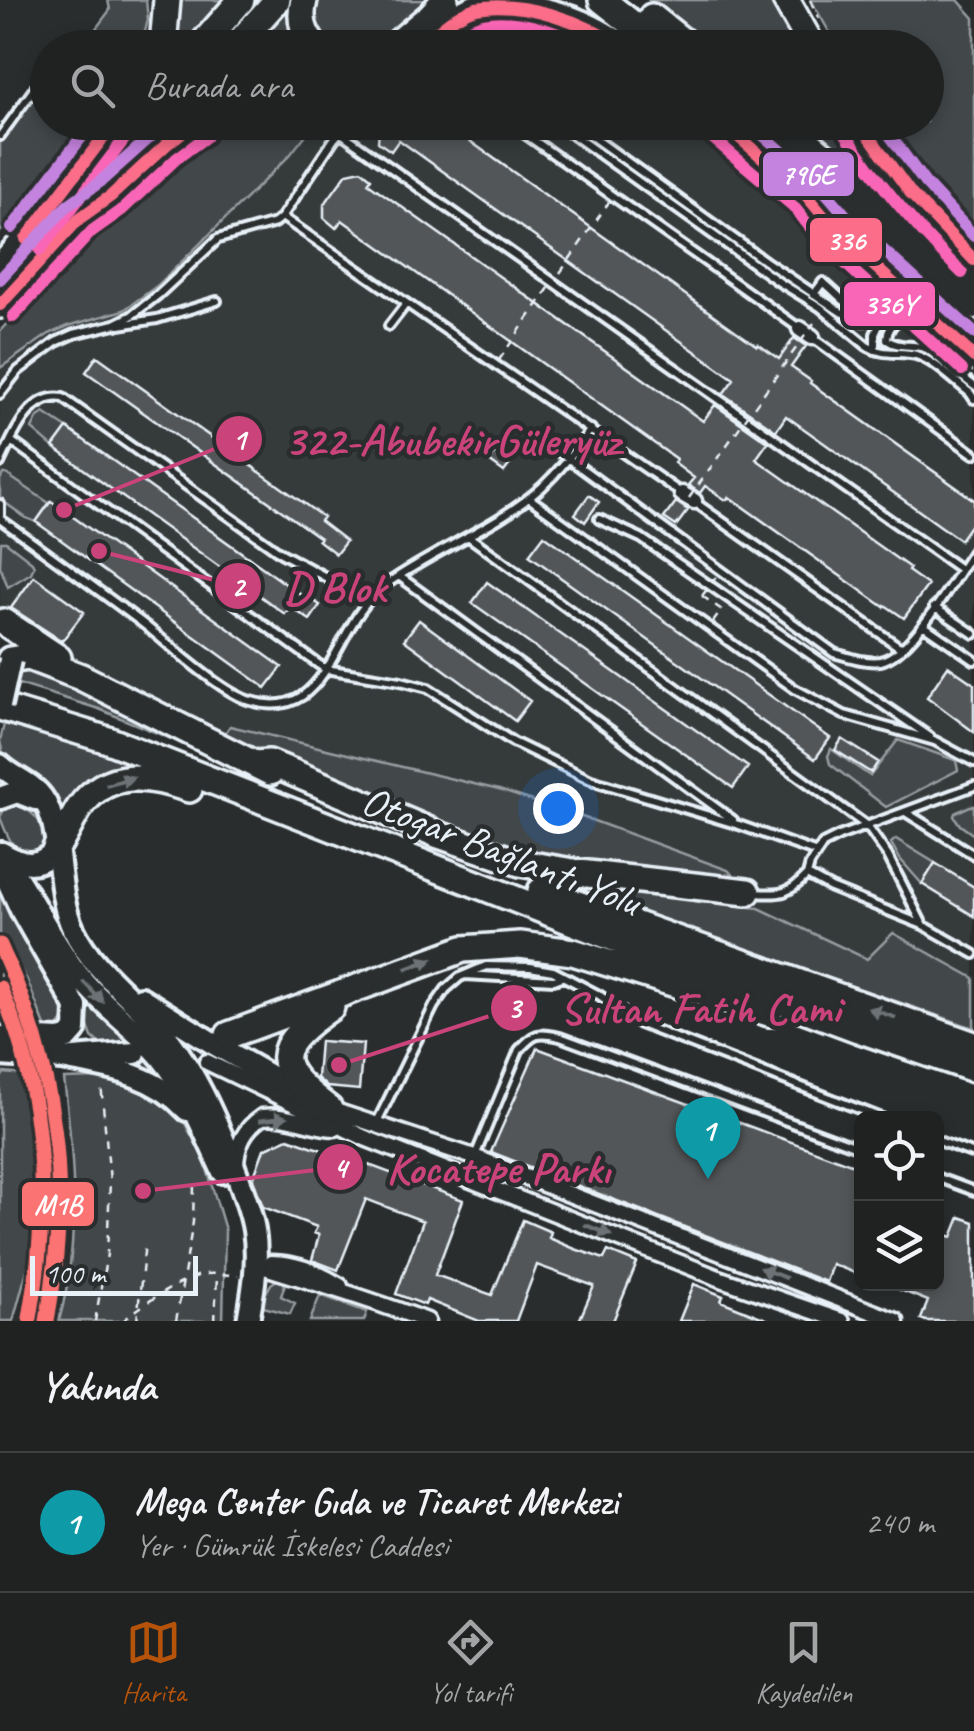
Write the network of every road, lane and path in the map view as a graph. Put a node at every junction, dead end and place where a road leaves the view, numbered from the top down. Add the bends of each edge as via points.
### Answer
1 (167, 0) edge
2 (241, 0) edge
3 (277, 0) edge
4 (304, 0) edge
5 (445, 0) edge
6 (571, 0) edge
7 (602, 0) edge
8 (630, 0) edge
9 (786, 0) edge
10 (796, 0) edge
11 (164, 30) edge
12 (215, 30) edge
13 (250, 30) edge
14 (306, 30) edge
15 (413, 30) edge
16 (442, 30) edge
17 (596, 30) edge
18 (610, 30) edge
19 (640, 30) edge
20 (668, 30) edge
21 (803, 30) edge
22 (806, 30) edge
23 (30, 95) edge
24 (0, 136) edge
25 (102, 140) edge
26 (116, 140) edge
27 (151, 140) edge
28 (173, 140) edge
29 (335, 140) edge
30 (351, 140) edge
31 (534, 140) edge
32 (580, 140) edge
33 (597, 140) edge
34 (742, 140) edge
35 (777, 140) edge
36 (806, 140) edge
37 (871, 140) edge
38 (806, 194) junction
39 (282, 217) junction
40 (80, 218) junction
41 (23, 243) junction
42 (974, 260) edge
43 (0, 268) edge
44 (974, 281) edge
45 (891, 283) junction
46 (814, 294) junction
47 (217, 301) dead end
48 (406, 304) junction
49 (0, 306) edge
50 (974, 306) edge
51 (906, 313) junction
52 (883, 318) junction
53 (936, 324) junction
54 (390, 326) dead end
55 (98, 328) junction
56 (809, 329) junction
57 (969, 347) edge
58 (875, 351) junction
59 (974, 373) edge
60 (974, 386) edge
61 (0, 394) edge
62 (974, 399) edge
63 (592, 429) junction
64 (12, 441) junction
65 (547, 442) dead end
66 (974, 454) edge
67 (570, 459) junction
68 (0, 460) edge
69 (529, 498) junction
70 (688, 498) junction
71 (0, 504) edge
72 (0, 517) edge
73 (599, 519) dead end
74 (468, 536) junction
75 (974, 550) edge
76 (960, 570) junction
77 (398, 576) junction
78 (716, 577) dead end
79 (368, 600) junction
80 (934, 607) junction
81 (1, 619) edge
82 (922, 625) junction
83 (710, 628) junction
84 (974, 634) edge
85 (904, 646) junction
86 (974, 660) edge
87 (5, 661) edge
88 (326, 670) junction
89 (81, 676) junction
90 (0, 692) edge
91 (0, 707) edge
92 (935, 741) junction
93 (974, 762) edge
94 (255, 764) junction
95 (0, 765) edge
96 (974, 786) edge
97 (0, 798) edge
98 (49, 808) junction
99 (906, 813) junction
100 (738, 824) junction
101 (867, 826) junction
102 (56, 848) junction
103 (817, 853) junction
104 (0, 855) edge
105 (974, 855) edge
106 (454, 860) junction
107 (808, 875) junction
108 (747, 892) joint
109 (923, 925) junction
110 (974, 954) edge
111 (98, 964) junction
112 (464, 975) junction
113 (564, 977) junction
114 (372, 984) junction
115 (744, 986) junction
116 (76, 1007) junction
117 (858, 1029) junction
118 (229, 1034) dead end
119 (0, 1037) edge
120 (974, 1045) edge
121 (60, 1049) junction
122 (135, 1053) dead end
123 (0, 1056) edge
124 (106, 1061) junction
125 (207, 1062) dead end
126 (974, 1069) edge
127 (864, 1111) edge
128 (337, 1118) junction
129 (200, 1124) junction
130 (376, 1124) junction
131 (944, 1143) edge
132 (854, 1146) edge
133 (974, 1154) edge
134 (474, 1158) junction
135 (236, 1172) junction
136 (944, 1180) edge
137 (194, 1184) dead end
138 (974, 1191) edge
139 (145, 1242) dead end
140 (254, 1271) junction
141 (217, 1274) junction
142 (182, 1284) junction
143 (138, 1307) junction
144 (94, 1321) edge
145 (123, 1321) edge
146 (137, 1321) edge
147 (176, 1321) edge
148 (216, 1321) edge
149 (248, 1321) edge
150 (428, 1321) edge
151 (842, 1321) edge
152 (896, 1321) edge

1 - 11 highway
2 - 12 highway
3 - 13 highway
4 - 14 highway
5 - 15 highway
6 - 18 highway
7 - 19 highway
8 - 20 highway
9 - 21 highway
10 - 22 highway
16 - 17 highway via 464,14 508,2 560,12
23 - 24 lane
25 - 41 highway
26 - 41 highway
27 - 40 highway
28 - 40 highway
29 - 39 lane
30 - 76 lane
31 - 56 lane
32 - 58 lane
33 - 46 lane
34 - 38 highway
35 - 50 highway
36 - 44 highway
37 - 42 highway
38 - 45 highway
38 - 57 highway via 893,266
39 - 48 lane
39 - 55 lane via 218,240 145,306
40 - 49 highway
41 - 43 highway
45 - 46 lane via 888,307 868,313 856,311 823,282
45 - 53 highway
46 - 52 lane via 856,320
47 - 55 lane
48 - 54 lane
48 - 63 lane
51 - 52 lane
51 - 53 lane
51 - 60 lane via 890,327 887,340 927,349
52 - 58 lane
53 - 57 highway
55 - 61 lane via 46,349
56 - 66 lane
56 - 70 path, bridge
57 - 59 path
58 - 62 lane via 916,355
63 - 67 lane
63 - 70 lane
64 - 68 lane
64 - 79 lane via 37,403 49,397 70,401 281,553
64 - 88 lane
65 - 67 lane
67 - 69 lane
67 - 85 lane via 834,653 877,662
69 - 74 lane
69 - 83 lane
70 - 85 lane
71 - 72 lane
72 - 88 lane via 237,696 289,703
73 - 92 lane via 641,538
74 - 77 lane
74 - 101 lane
75 - 76 lane
76 - 80 lane
77 - 79 lane
77 - 100 lane
78 - 83 path, bridge via 702,596 722,610
79 - 88 lane
80 - 82 lane
80 - 84 lane
81 - 87 main road via 10,646
81 - 89 highway
82 - 85 lane
82 - 86 lane
83 - 92 lane via 795,689 844,714
87 - 89 highway via 29,657
87 - 91 main road, bridge
88 - 100 lane via 428,688 590,780
89 - 94 highway
90 - 106 highway, Otogar Bağlantı Yolu via 96,720
91 - 115 highway, Otogar Bağlantı Yolu via 108,740
92 - 93 lane
94 - 106 highway
94 - 108 highway via 279,767 520,864
95 - 98 main road via 35,789
96 - 99 lane
97 - 98 main road via 17,792
98 - 102 main road
99 - 101 lane
99 - 105 lane
100 - 103 lane
101 - 103 lane
101 - 109 lane
102 - 104 main road via 40,863
102 - 111 main road via 66,912
102 -> 115 highway via 98,789 124,778 158,779 579,937
103 - 107 lane
104 - 116 main road via 14,898
104 -> 129 main road via 88,987 160,1055
120 -> 106 highway, Otogar Bağlantı Yolu
107 - 108 lane via 776,895
107 - 109 lane
109 - 110 lane
111 - 128 main road via 149,1003
111 - 135 main road via 176,1052 211,1110
112 - 113 lane
112 - 113 lane via 510,965
112 - 130 lane via 434,1006
113 - 127 lane via 640,1024
114 -> 117 highway via 462,950 520,945 573,952 789,1019
114 - 118 highway
114 - 128 highway via 308,1023 287,1050 302,1089
115 - 117 highway, Otogar Bağlantı Yolu
116 - 121 main road via 75,1030
116 - 124 main road via 82,1029
117 - 126 highway, Otogar Bağlantı Yolu
119 - 121 main road
121 - 123 main road
121 - 124 main road
122 - 124 main road
124 - 129 main road via 172,1094
124 - 144 path via 107,1254
125 - 128 street
128 - 130 street
135 -> 128 street via 244,1132 262,1117 325,1128
128 -> 151 street via 721,1279
129 - 140 main road via 233,1195
130 - 134 street
131 - 133 lane
132 - 134 lane via 542,1033 519,1050
152 -> 134 street
135 - 140 main road via 254,1228
136 - 138 lane
137 - 142 path
139 - 143 path
140 - 141 path
140 - 149 main road
140 - 150 street via 349,1292
141 - 142 path
141 - 148 path
142 - 143 path
142 - 147 path
143 - 145 path
143 - 146 path

